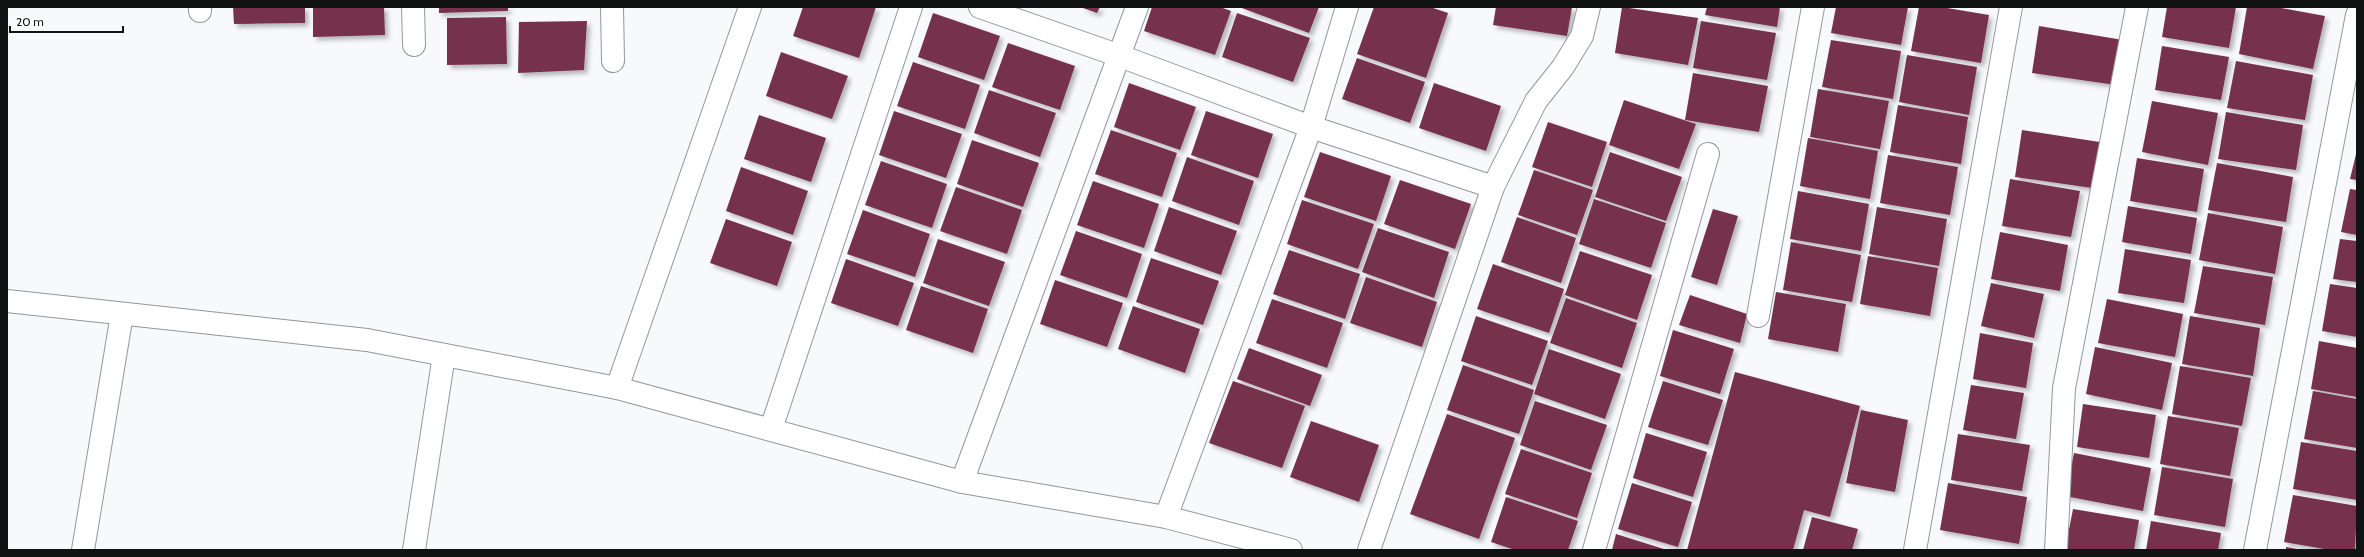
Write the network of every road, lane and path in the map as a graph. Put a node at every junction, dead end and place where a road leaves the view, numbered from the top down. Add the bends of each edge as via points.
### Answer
1 (413, 7) edge
2 (612, 7) edge
3 (750, 7) edge
4 (910, 7) edge
5 (980, 7) edge
6 (1137, 7) edge
7 (1347, 7) edge
8 (1589, 7) edge
9 (1813, 7) edge
10 (2011, 7) edge
11 (2137, 7) edge
12 (2357, 15) edge
13 (414, 45) dead end
14 (1120, 56) junction
15 (613, 61) dead end
16 (1311, 127) junction
17 (1708, 154) dead end
18 (1493, 187) junction
19 (7, 301) edge
20 (122, 314) junction
21 (1758, 316) dead end
22 (444, 355) junction
23 (617, 388) junction
24 (771, 429) junction
25 (962, 482) junction
26 (1166, 517) junction
27 (83, 550) edge
28 (414, 550) edge
29 (1290, 550) edge
30 (1369, 550) edge
31 (1594, 550) edge
32 (1915, 550) edge
33 (2056, 550) edge
34 (2255, 550) edge

1 - 13 street
2 - 15 street
3 - 23 street
4 - 24 street
5 - 14 street
6 - 14 street
7 - 16 street
8 - 18 street via 1582,36 1563,67 1536,101
9 - 21 street
10 - 32 street
11 - 33 street via 2064,388
12 - 34 street
14 - 16 street
14 - 25 street
16 - 18 street
16 - 26 street
17 - 31 street
18 - 30 street
19 - 20 street
20 - 22 street via 367,340
20 - 27 street
22 - 23 street
22 - 28 street
23 - 24 street
24 - 25 street
25 - 26 street
26 - 29 street

